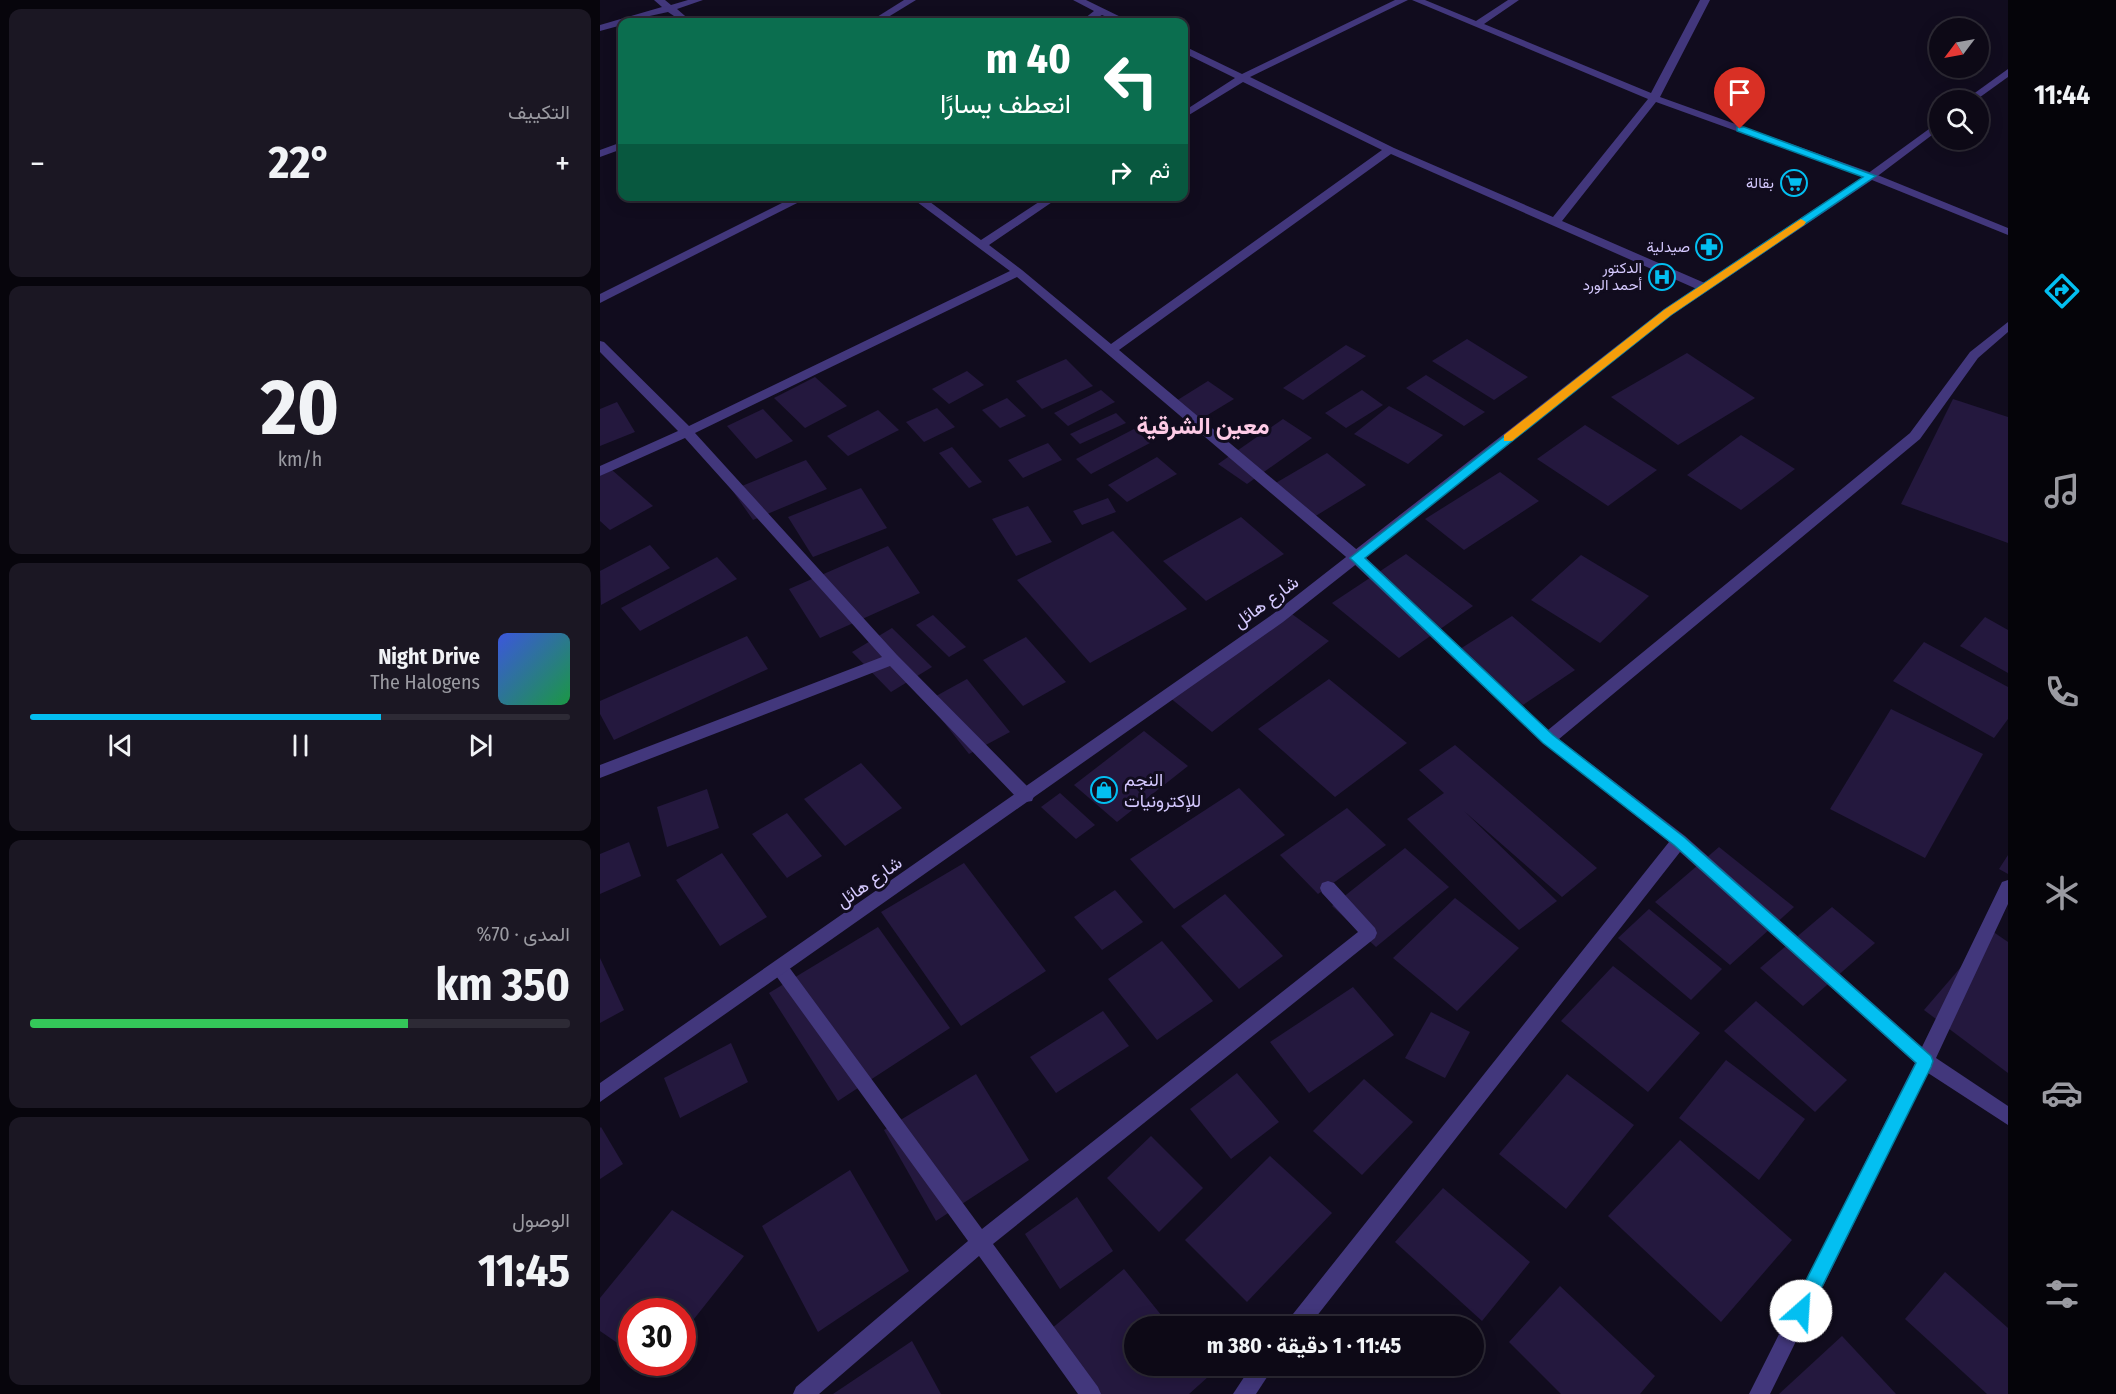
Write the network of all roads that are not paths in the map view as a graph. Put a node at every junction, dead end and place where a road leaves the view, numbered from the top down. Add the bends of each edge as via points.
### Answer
1 (659, 0) edge
2 (698, 0) edge
3 (911, 0) edge
4 (1078, 0) edge
5 (1403, 0) edge
6 (1417, 0) edge
7 (1514, 0) edge
8 (1705, 0) edge
9 (669, 8) junction
10 (1101, 11) junction
11 (634, 18) edge
12 (683, 18) edge
13 (881, 18) edge
14 (1090, 18) edge
15 (1117, 18) edge
16 (618, 23) edge
17 (1477, 25) junction
18 (600, 28) edge
19 (1188, 51) edge
20 (2008, 72) edge
21 (1243, 77) junction
22 (1984, 90) edge
23 (1654, 98) junction
24 (1188, 112) edge
25 (1929, 132) edge
26 (618, 147) edge
27 (1390, 150) junction
28 (600, 154) edge
29 (1871, 176) junction
30 (796, 201) edge
31 (921, 201) edge
32 (1048, 201) edge
33 (1555, 222) junction
34 (2008, 232) edge
35 (981, 245) junction
36 (1018, 272) junction
37 (1703, 287) junction
38 (600, 299) edge
39 (2008, 326) edge
40 (600, 345) edge
41 (1111, 351) junction
42 (687, 432) junction
43 (600, 471) edge
44 (1357, 558) junction
45 (892, 659) junction
46 (1548, 739) junction
47 (600, 772) edge
48 (1026, 796) junction
49 (1679, 841) junction
50 (2008, 887) edge
51 (1328, 888) dead end
52 (780, 968) junction
53 (1925, 1061) junction
54 (600, 1093) edge
55 (2008, 1116) edge
56 (981, 1242) junction
57 (1304, 1316) edge
58 (1256, 1376) edge
59 (803, 1394) edge
60 (1091, 1394) edge
61 (1242, 1394) edge
62 (1759, 1394) edge

1 - 9 street
2 - 9 street
3 - 13 street
4 - 10 street
5 - 21 street
6 - 17 street
7 - 17 street
8 - 23 street
9 - 11 street
9 - 12 street
10 - 14 street
10 - 15 street
16 - 18 street
17 - 23 street
19 - 21 street
20 - 22 street
21 - 24 street
21 - 27 street
23 - 29 street
23 - 33 street
25 - 29 street, شارع هائل
26 - 28 street
27 - 33 street
27 - 41 street
29 - 34 street
29 - 37 street, شارع هائل
30 - 38 street
31 - 35 street
32 - 35 street
33 - 37 street
35 - 36 street
36 - 41 street
36 - 42 street
37 - 44 street, شارع هائل
39 - 46 street via 1974,355 1915,436
40 - 42 street
41 - 44 street
42 - 43 street
42 - 45 street
44 - 46 street
44 - 48 street, شارع هائل
45 - 47 street
45 - 48 street
46 - 49 street
48 - 52 street, شارع هائل
49 - 53 street
49 - 57 street
50 - 53 street
51 - 56 street via 1369,933
52 - 54 street, شارع هائل
52 - 56 street
53 - 55 street
53 - 62 street
56 - 59 street
56 - 60 street
58 - 61 street

